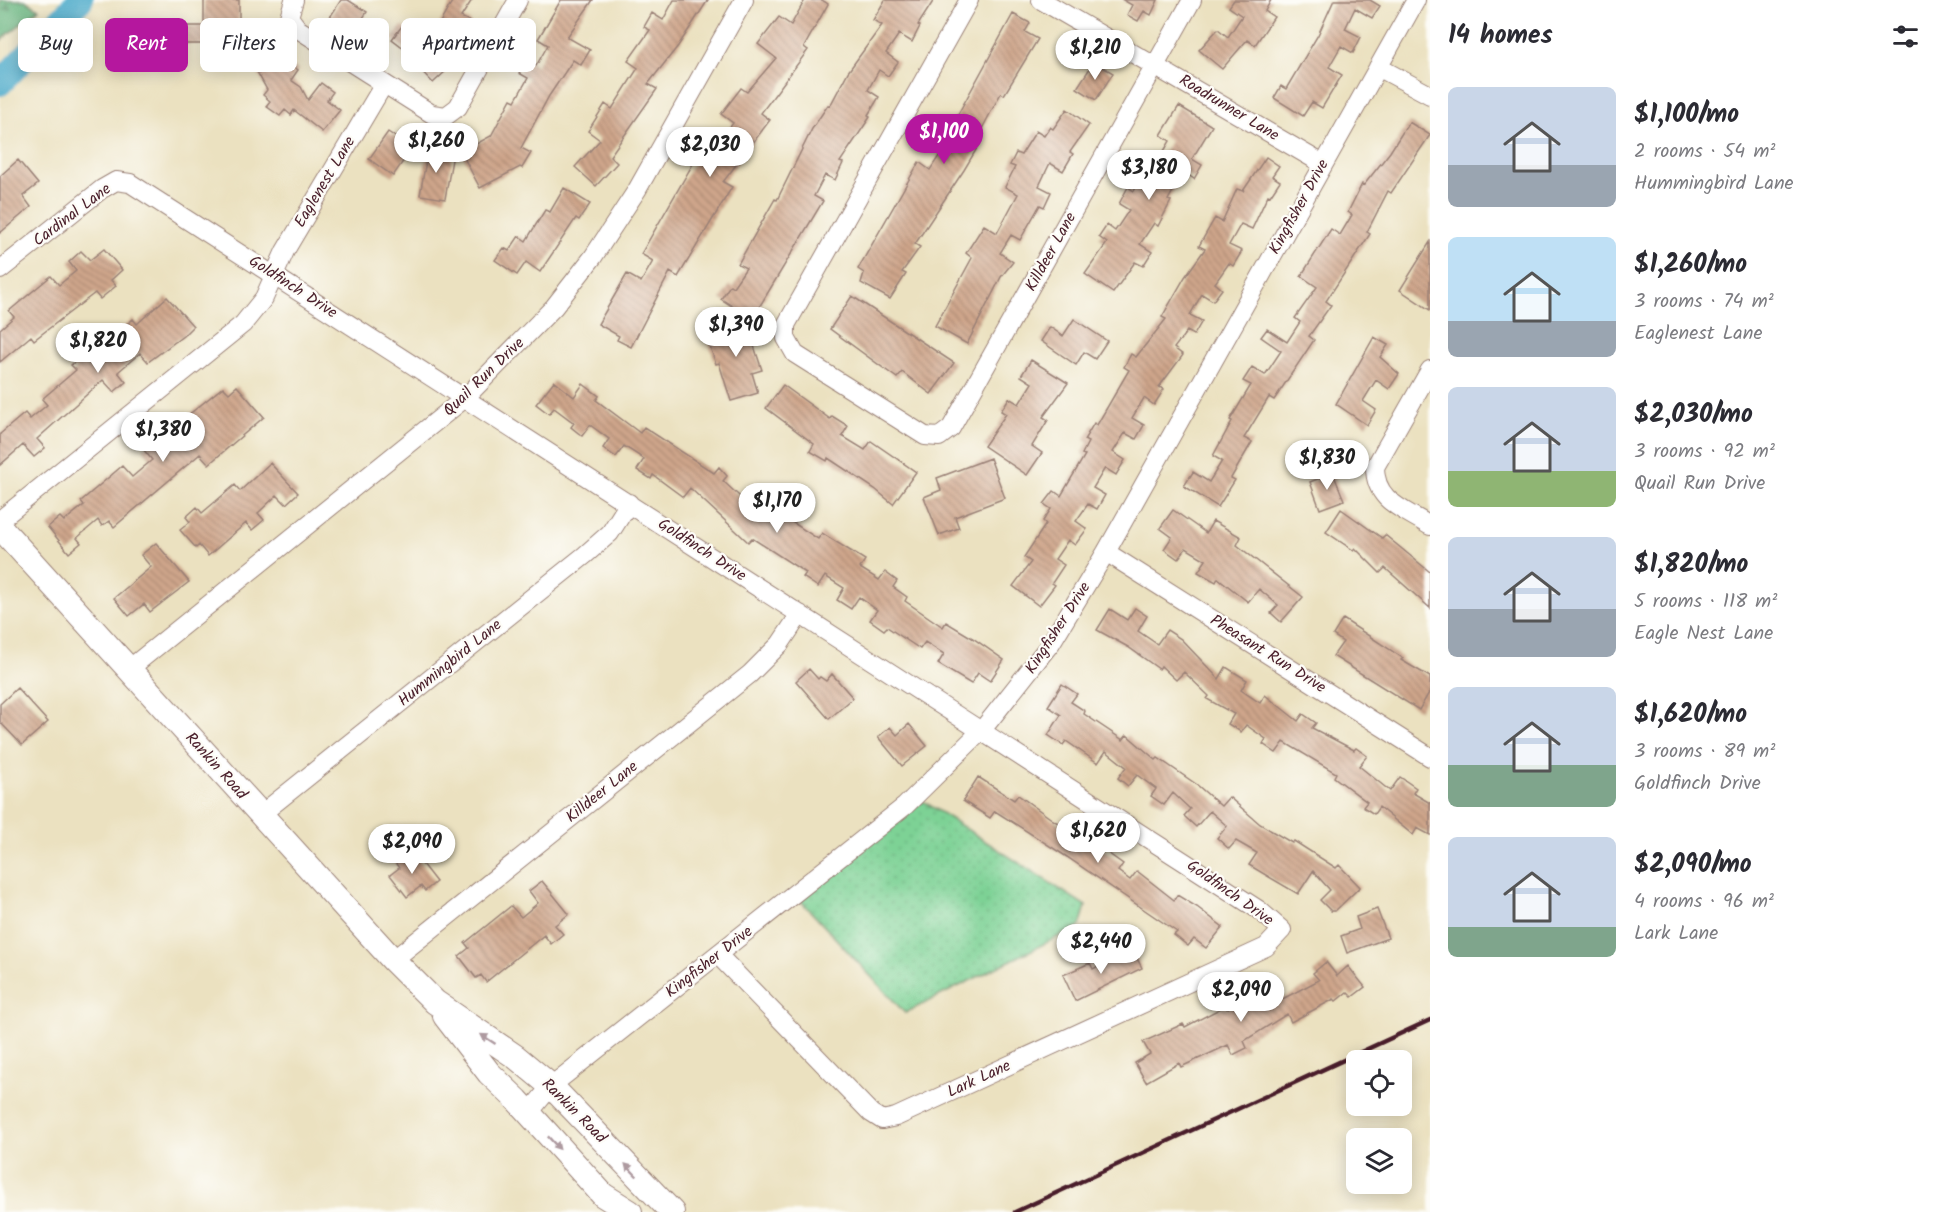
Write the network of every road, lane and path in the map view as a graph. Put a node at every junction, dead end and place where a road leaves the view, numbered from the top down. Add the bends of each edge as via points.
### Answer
1 (294, 0) edge
2 (518, 0) edge
3 (744, 0) edge
4 (969, 0) edge
5 (1041, 0) edge
6 (1192, 0) edge
7 (1416, 0) edge
8 (1156, 65) junction
9 (1378, 67) junction
10 (384, 84) junction
11 (1430, 95) edge
12 (1323, 164) junction
13 (116, 182) joint
14 (0, 270) edge
15 (275, 275) junction
16 (1430, 370) edge
17 (465, 398) junction
18 (629, 502) junction
19 (0, 520) edge
20 (1430, 526) edge
21 (0, 527) edge
22 (1107, 552) junction
23 (800, 614) junction
24 (129, 669) junction
25 (981, 730) junction
26 (1430, 757) edge
27 (260, 815) junction
28 (1282, 930) joint
29 (718, 954) junction
30 (393, 960) junction
31 (435, 1002) junction
32 (551, 1086) junction
33 (528, 1114) junction
34 (630, 1212) edge
35 (672, 1212) edge

1 - 10 street via 289,17 298,29
2 - 10 street via 458,107 446,116 432,114
3 - 17 street, Quail Run Drive via 637,190 593,257 555,307
4 - 8 street, Killdeer Lane via 786,325 786,338 795,354 925,436 939,437 951,428
5 - 8 street, Roadrunner Lane
6 - 8 street, Killdeer Lane
7 - 9 street, Kingfisher Drive
8 - 12 street, Roadrunner Lane
9 - 11 street
9 - 12 street, Kingfisher Drive
10 - 15 street, Eaglenest Lane via 328,175
12 - 22 street, Kingfisher Drive
13 - 14 street, Cardinal Lane
13 - 15 street, Goldfinch Drive via 130,183
15 - 17 street, Goldfinch Drive
15 - 19 street, Eaglenest Lane via 264,298 222,344
16 - 20 street via 1375,467 1375,482 1382,496
17 - 18 street, Goldfinch Drive
17 - 24 street, Quail Run Drive
18 - 23 street, Goldfinch Drive
18 - 27 street, Hummingbird Lane via 610,533 585,555
21 - 24 street, Rankin Road
22 - 25 street, Kingfisher Drive via 1051,643
22 - 26 street, Pheasant Run Drive
23 - 25 street, Goldfinch Drive
23 - 30 street, Killdeer Lane via 780,644 750,674
24 - 27 street, Rankin Road
25 - 28 street, Goldfinch Drive via 1259,910
25 - 29 street, Kingfisher Drive via 905,806
27 - 30 street, Rankin Road
28 - 29 street, Lark Lane via 1266,947 896,1117 882,1120
29 - 32 street, Kingfisher Drive
30 - 31 street, Rankin Road
32 -> 31 street, Rankin Road
31 - 33 street, Rankin Road via 489,1073
32 - 33 street, Kingfisher Drive
35 -> 32 street, Rankin Road
33 -> 34 street, Rankin Road via 603,1195

